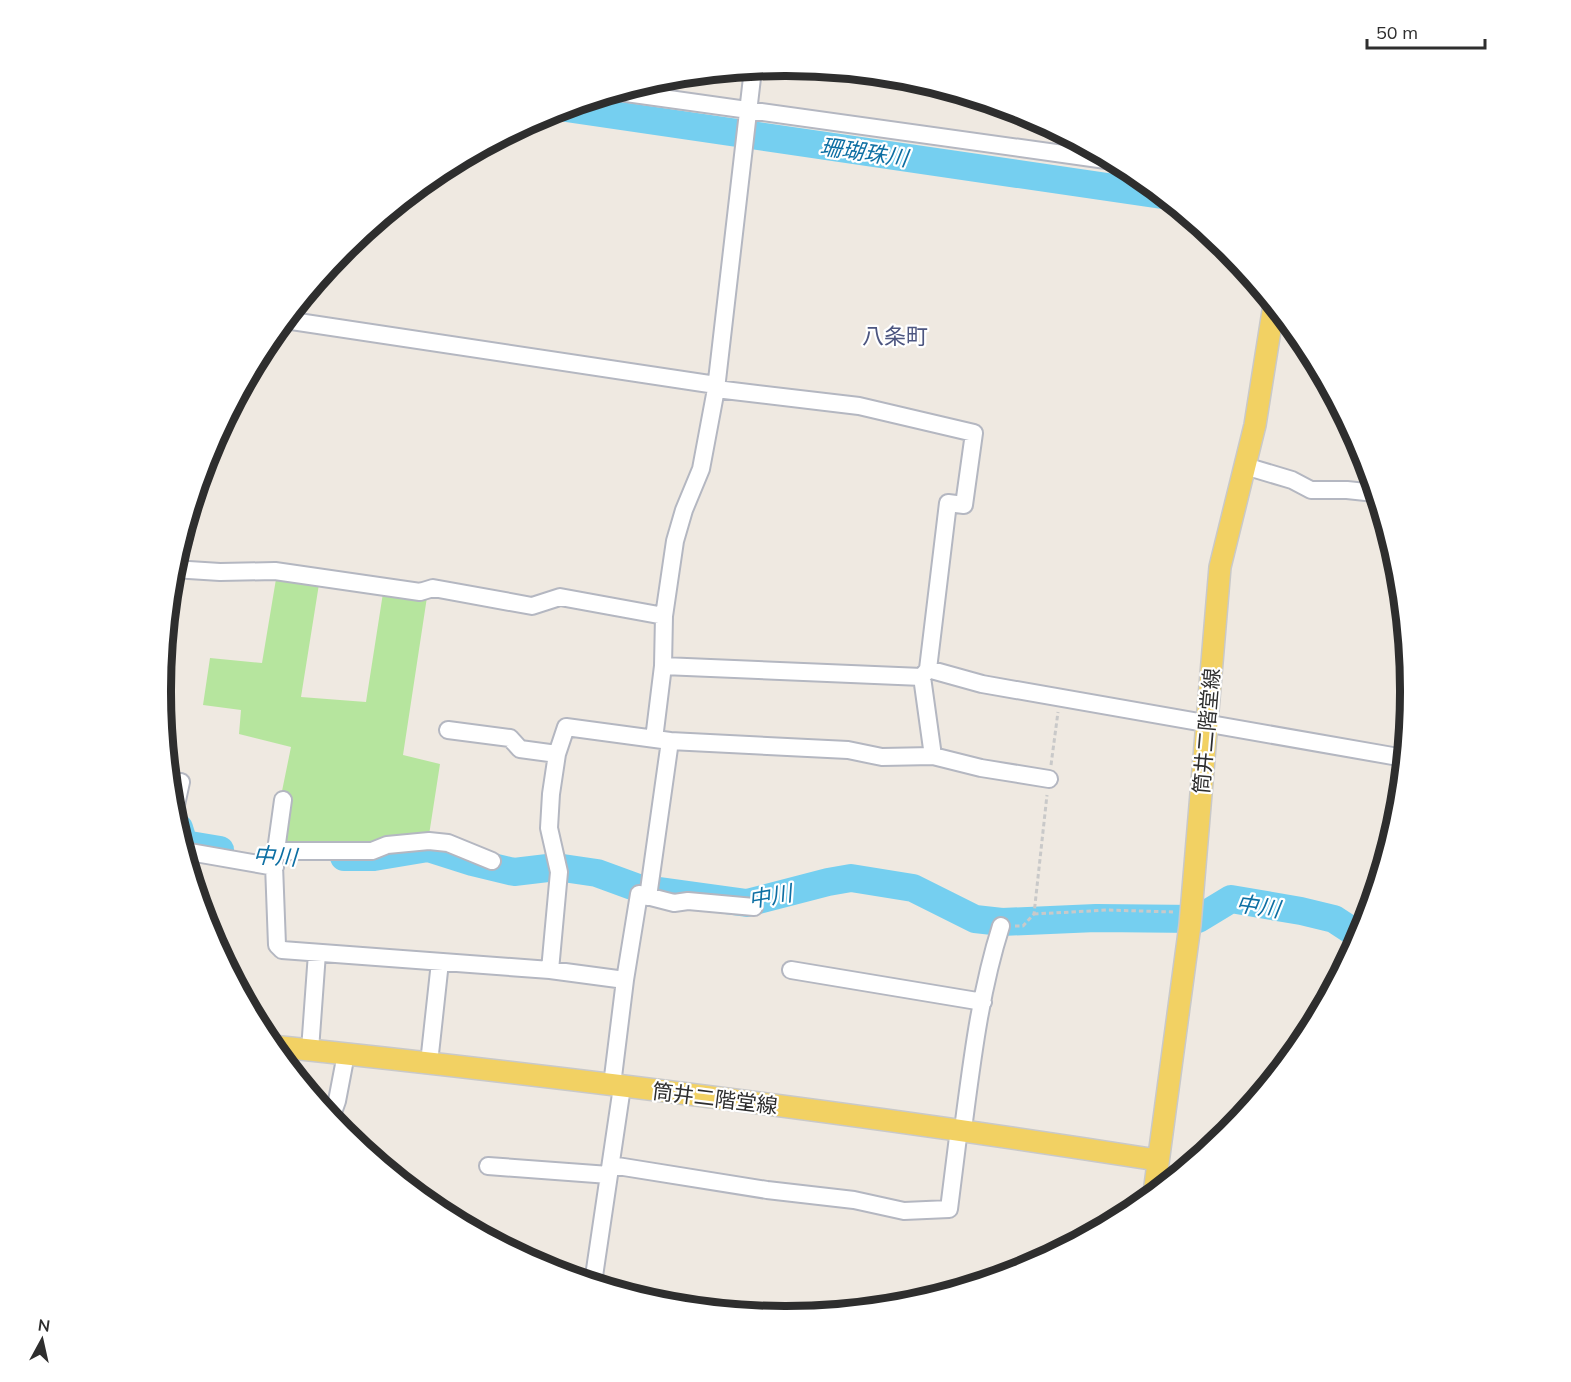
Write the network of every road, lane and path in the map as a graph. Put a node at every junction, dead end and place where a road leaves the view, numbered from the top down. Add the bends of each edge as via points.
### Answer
1 (752, 78) edge
2 (636, 95) edge
3 (749, 113) junction
4 (1091, 158) edge
5 (1272, 316) edge
6 (295, 322) edge
7 (716, 387) junction
8 (1245, 466) junction
9 (1367, 492) edge
10 (183, 570) edge
11 (664, 616) junction
12 (663, 666) junction
13 (925, 673) junction
14 (1059, 698) junction
15 (1206, 724) junction
16 (448, 730) dead end
17 (662, 740) junction
18 (557, 754) junction
19 (933, 756) junction
20 (1396, 757) edge
21 (1049, 779) junction
22 (181, 782) dead end
23 (179, 791) edge
24 (283, 800) dead end
25 (193, 852) edge
26 (275, 861) junction
27 (492, 861) dead end
28 (649, 890) junction
29 (754, 907) dead end
30 (1034, 914) junction
31 (1190, 917) junction
32 (1001, 926) dead end
33 (1023, 926) dead end
34 (317, 953) junction
35 (440, 962) junction
36 (550, 970) junction
37 (791, 970) dead end
38 (625, 980) junction
39 (983, 1002) junction
40 (286, 1047) edge
41 (310, 1050) junction
42 (346, 1054) junction
43 (429, 1063) junction
44 (617, 1086) junction
45 (334, 1108) edge
46 (961, 1129) junction
47 (1157, 1160) junction
48 (488, 1166) dead end
49 (610, 1170) junction
50 (1155, 1183) edge
51 (594, 1275) edge

1 - 3 street
2 - 3 street
3 - 4 street
3 - 7 street
5 - 8 main road, 筒井二階堂線
6 - 7 street
7 - 11 street via 701,469 675,542
7 - 13 street via 859,406 974,433 964,505 948,503
8 - 9 street via 1311,490
8 - 15 main road, 筒井二階堂線 via 1220,567
10 - 11 street via 275,572 420,592 433,588 532,606 560,597
11 - 12 street
12 - 13 street
12 - 17 street
13 - 14 street
13 - 19 street
14 - 15 street
14 - 21 path
15 - 20 street
15 - 31 main road, 筒井二階堂線
16 - 18 street via 510,738 520,749
17 - 18 street via 566,727
17 - 19 street via 848,750 882,757
17 - 28 street
18 - 36 street via 549,828 558,867
19 - 21 street
21 - 30 path
22 - 23 street
24 - 26 street
25 - 26 street
26 - 27 street via 429,841 448,843
26 - 34 street via 277,945 282,950
28 - 29 street via 674,903
28 - 38 street via 639,894
30 - 31 path via 1108,910
30 - 33 path
31 - 47 main road, 筒井二階堂線
32 - 39 street
34 - 35 street
34 - 41 street
35 - 36 street
35 - 43 street
36 - 38 street
37 - 39 street
38 - 44 street
39 - 46 street
40 - 41 main road, 筒井二階堂線
41 - 42 main road, 筒井二階堂線
42 - 43 main road, 筒井二階堂線
42 - 45 street
43 - 44 main road, 筒井二階堂線
44 - 46 main road, 筒井二階堂線
44 - 49 street
46 - 47 main road, 筒井二階堂線
46 - 49 street via 949,1209 904,1210 854,1200
47 - 50 main road, 筒井二階堂線
48 - 49 street
49 - 51 street

